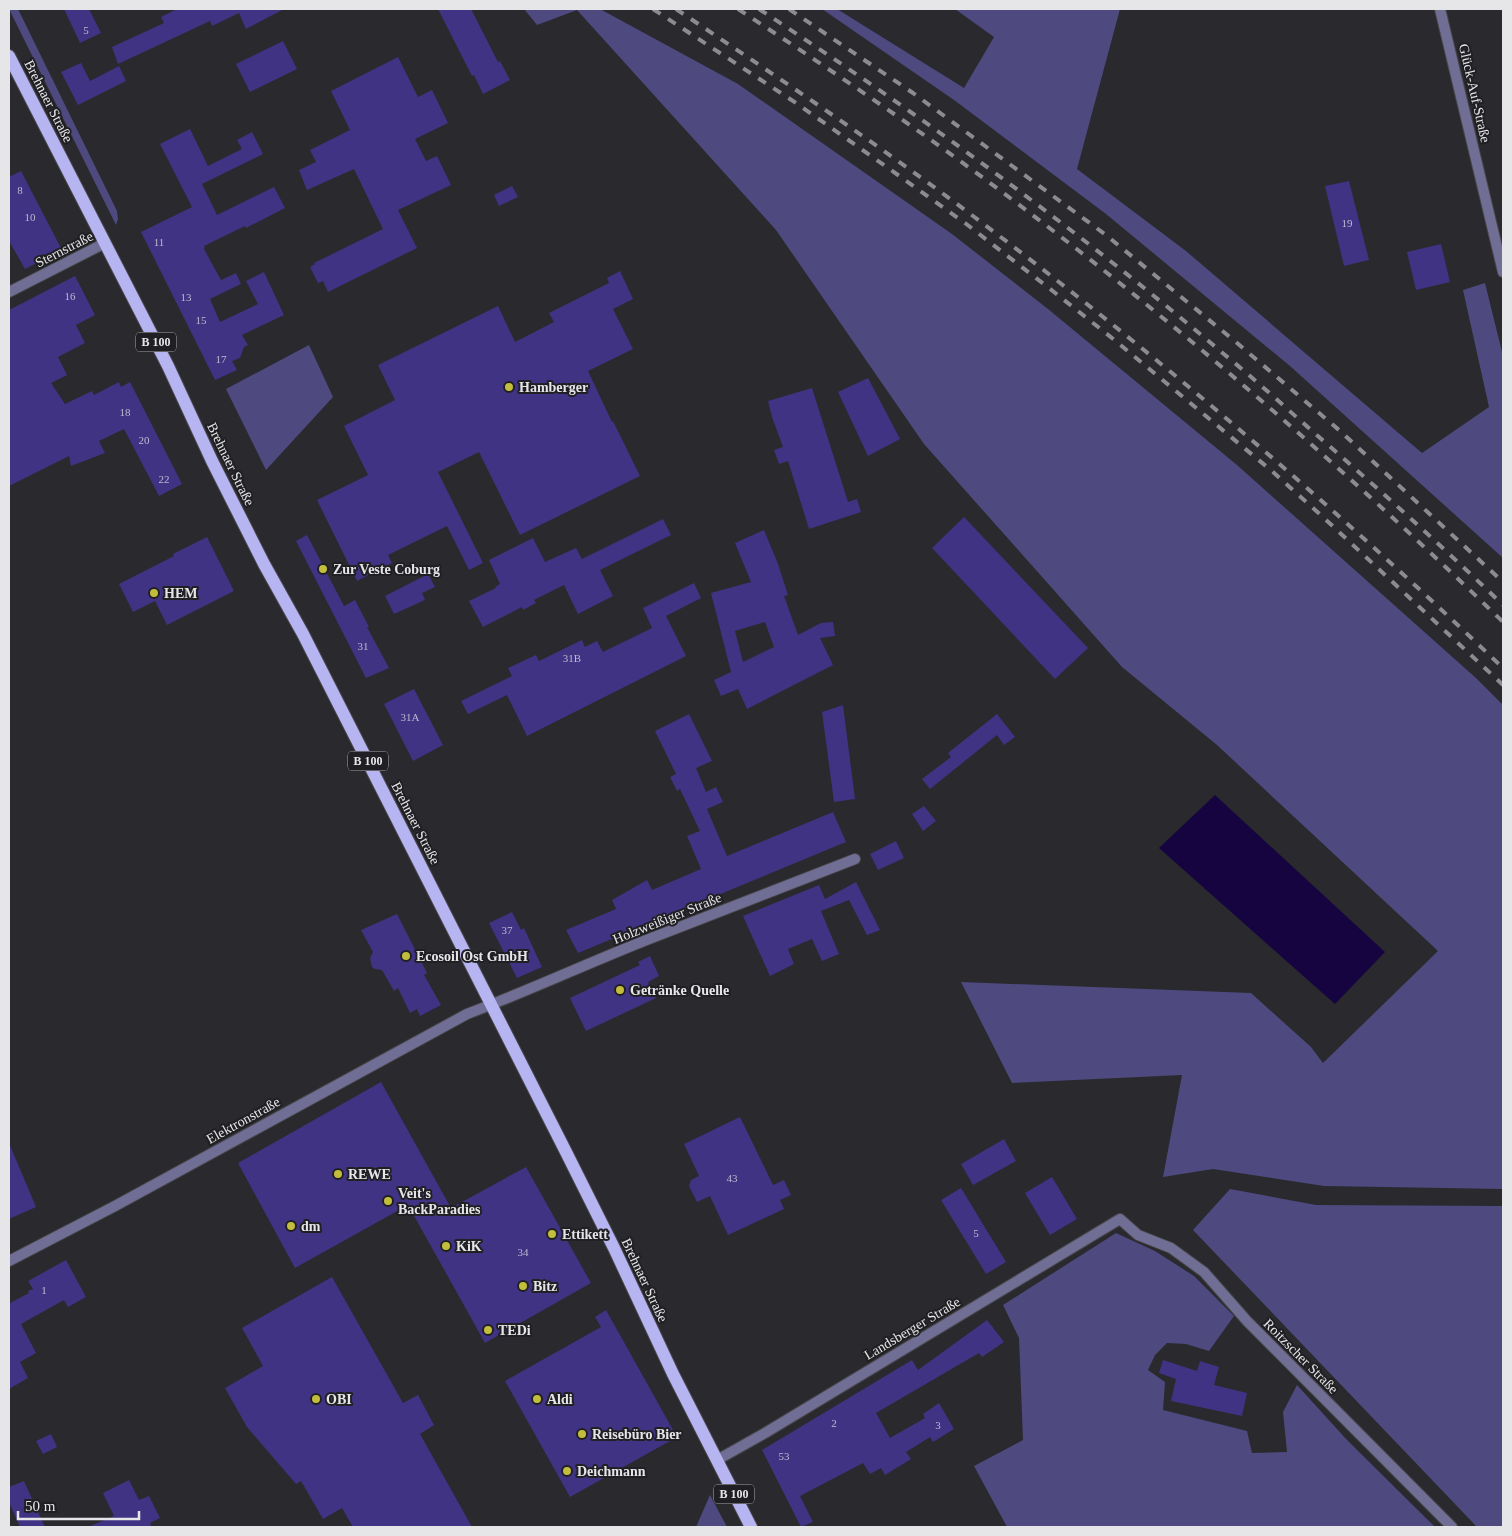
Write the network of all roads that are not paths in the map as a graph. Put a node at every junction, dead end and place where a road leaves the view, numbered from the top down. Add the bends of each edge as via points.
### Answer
1 (1440, 9) edge
2 (9, 56) edge
3 (105, 243) junction
4 (1503, 272) edge
5 (9, 292) edge
6 (854, 859) dead end
7 (491, 1005) junction
8 (1120, 1219) joint
9 (9, 1260) edge
10 (717, 1460) junction
11 (751, 1527) edge
12 (1452, 1527) edge

1 - 4 street, Glück-Auf-Straße
2 - 3 main road, Brehnaer Straße / B 100
3 - 5 street, Sternstraße
3 - 7 main road, Brehnaer Straße / B 100 via 264,564 307,642
6 - 7 street, Holzweißiger Straße
7 - 9 street, Elektronstraße via 456,1019 115,1206
7 - 10 main road, Brehnaer Straße / B 100
8 - 10 street, Landsberger Straße
8 - 12 street, Roitzscher Straße via 1138,1235 1171,1248 1204,1272 1247,1321
10 - 11 main road, Brehnaer Straße / B 100

